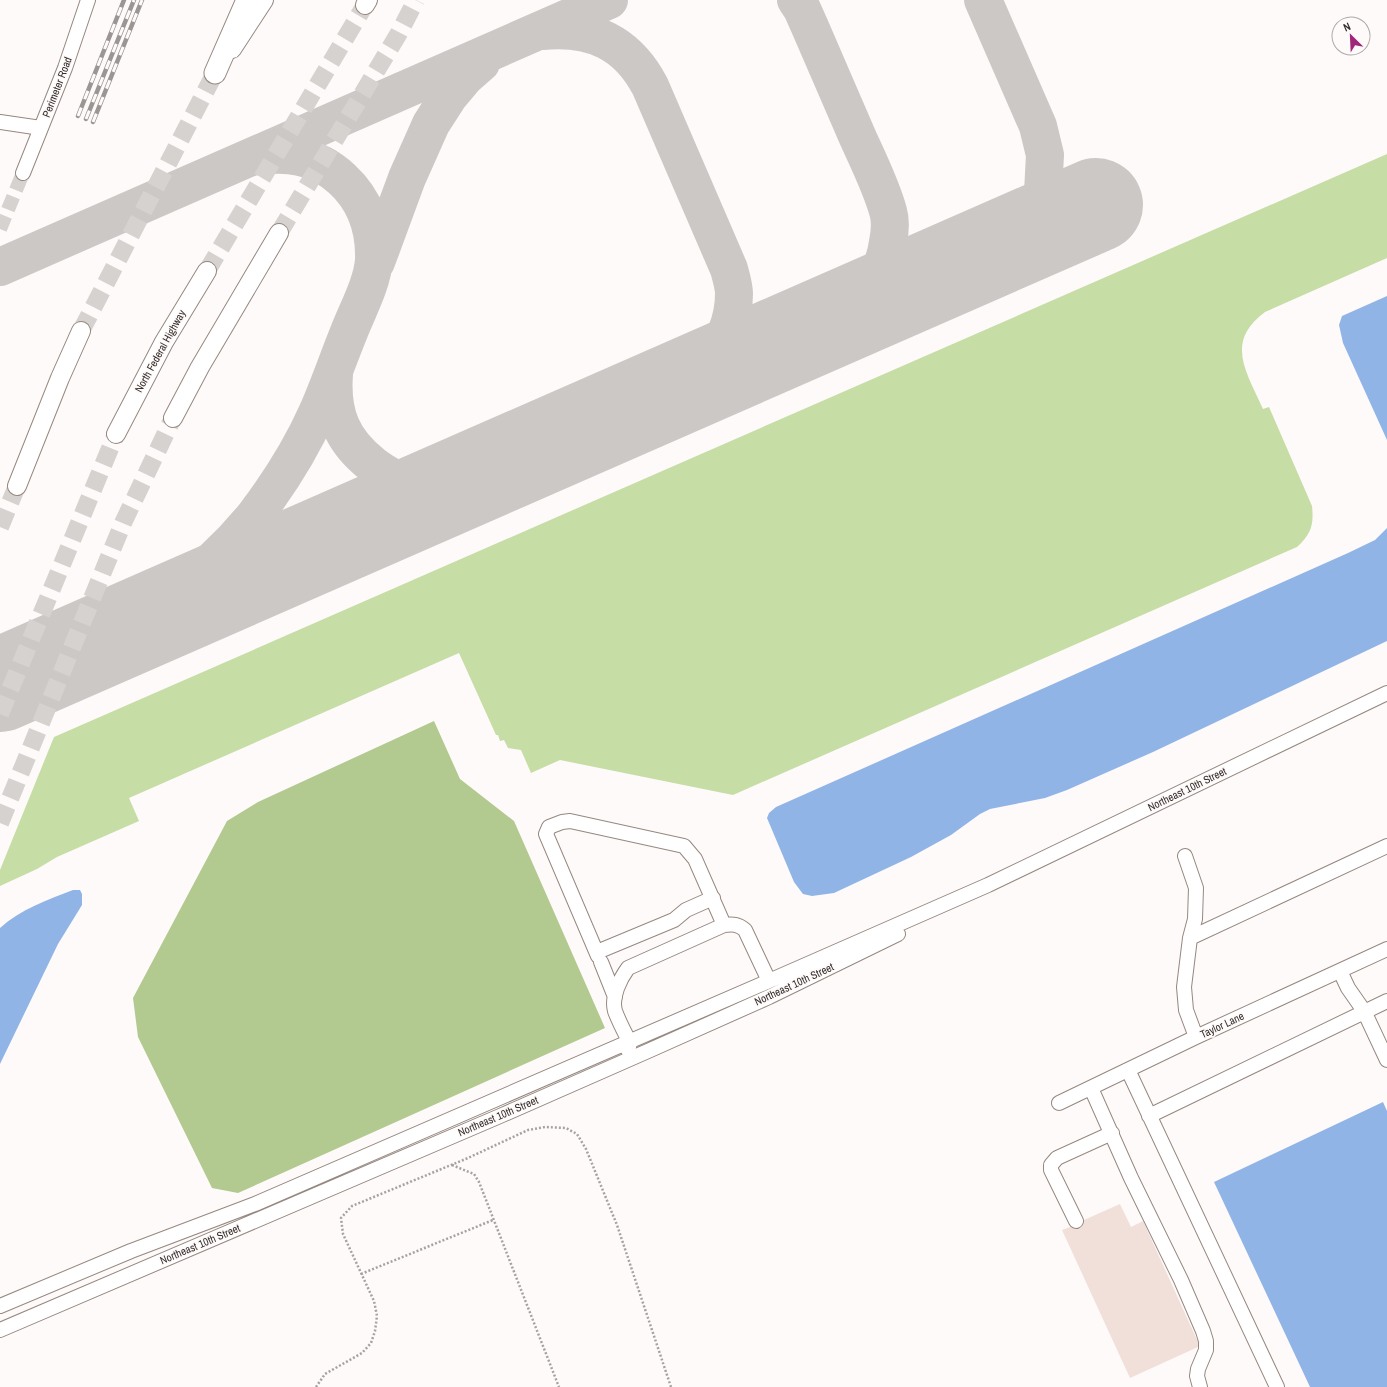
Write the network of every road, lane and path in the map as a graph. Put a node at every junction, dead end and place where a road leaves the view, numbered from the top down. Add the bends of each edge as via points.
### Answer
1 (88, 0) edge
2 (247, 0) edge
3 (264, 0) edge
4 (215, 73) joint
5 (0, 122) edge
6 (41, 128) junction
7 (23, 173) tunnel mouth
8 (279, 233) tunnel mouth
9 (207, 271) tunnel mouth
10 (81, 331) tunnel mouth
11 (173, 418) tunnel mouth
12 (116, 434) tunnel mouth
13 (17, 486) tunnel mouth
14 (1387, 693) edge
15 (1387, 846) edge
16 (1185, 856) dead end
17 (988, 885) junction
18 (713, 898) junction
19 (724, 925) junction
20 (1190, 938) junction
21 (1387, 948) edge
22 (598, 957) junction
23 (1340, 971) junction
24 (769, 981) junction
25 (616, 997) junction
26 (1387, 1001) edge
27 (1364, 1011) junction
28 (1196, 1037) junction
29 (630, 1043) junction
30 (1387, 1060) edge
31 (607, 1069) junction
32 (1128, 1070) junction
33 (1092, 1088) junction
34 (1059, 1103) dead end
35 (1149, 1116) junction
36 (1112, 1133) junction
37 (451, 1164) junction
38 (322, 1175) junction
39 (328, 1190) junction
40 (493, 1220) junction
41 (1076, 1221) dead end
42 (361, 1274) junction
43 (0, 1306) edge
44 (0, 1330) edge
45 (316, 1387) edge
46 (559, 1387) edge
47 (671, 1387) edge
48 (1200, 1387) edge
49 (1277, 1387) edge

1 - 6 street, Perimeter Road
2 - 4 highway
3 - 4 main road
5 - 6 street
6 - 7 street, Perimeter Road
8 - 11 main road
9 - 12 main road, North Federal Highway via 164,342
10 - 13 main road
14 - 17 street, Northeast 10th Street
15 - 20 street
16 - 20 street via 1196,888 1195,919
17 - 24 street, Northeast 10th Street
17 - 31 street, Northeast 10th Street via 769,997
18 - 19 street
18 - 22 street
18 - 22 street via 695,859 684,846 570,822 548,827 546,834
19 - 24 street via 739,925 746,930
19 - 25 street via 628,968 620,979
20 - 28 street via 1184,987 1186,1010
21 - 23 street, Taylor Lane
22 - 25 street
23 - 27 street
23 - 28 street, Taylor Lane
24 - 29 street, Northeast 10th Street
25 - 29 street via 615,1010
26 - 27 street
27 - 30 street
27 - 35 street
28 - 32 street, Taylor Lane
29 - 31 street via 621,1058
29 - 38 street, Northeast 10th Street
31 - 39 street, Northeast 10th Street
32 - 33 street, Taylor Lane
32 - 35 street
33 - 34 street, Taylor Lane
33 - 36 street
35 - 49 street
36 - 41 street via 1057,1158 1051,1165 1051,1170
36 - 48 street via 1203,1331 1206,1350 1198,1369
37 - 40 path via 474,1174
37 - 42 path via 352,1206 341,1218 342,1234
37 - 47 path via 528,1130 545,1127 566,1128 577,1134 586,1149 617,1225
38 - 39 street
38 - 43 street, Northeast 10th Street
39 - 44 street, Northeast 10th Street
40 - 42 path
40 - 46 path
42 - 45 path via 374,1301 376,1316 372,1343 362,1353 326,1374

